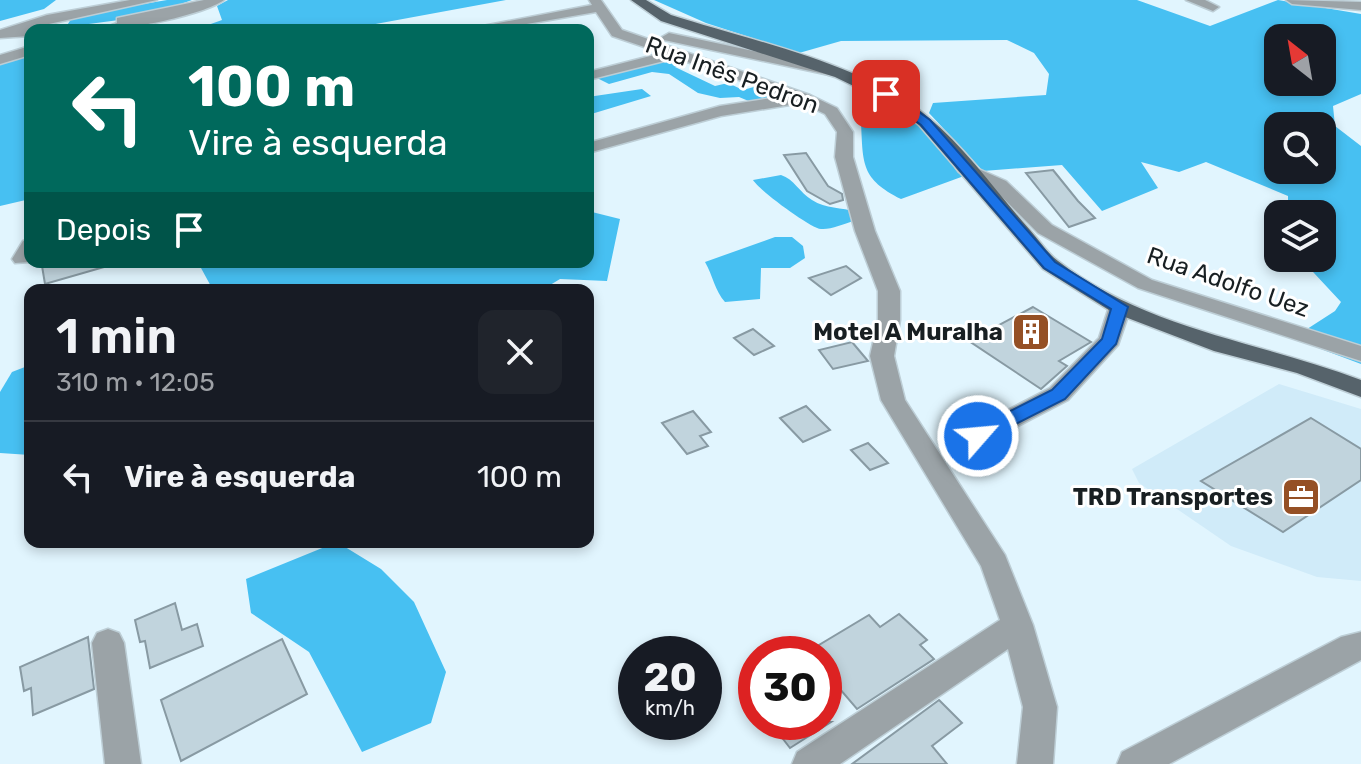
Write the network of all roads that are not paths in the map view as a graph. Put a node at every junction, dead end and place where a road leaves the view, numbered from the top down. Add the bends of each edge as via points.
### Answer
1 (151, 0) edge
2 (219, 0) edge
3 (637, 0) edge
4 (1192, 0) edge
5 (1292, 0) edge
6 (1361, 6) edge
7 (1213, 7) dead end
8 (601, 9) edge
9 (179, 13) junction
10 (31, 24) edge
11 (98, 24) edge
12 (132, 24) edge
13 (168, 24) edge
14 (525, 24) edge
15 (24, 26) edge
16 (24, 32) edge
17 (656, 47) junction
18 (24, 52) edge
19 (677, 53) junction
20 (594, 59) edge
21 (0, 60) edge
22 (834, 72) junction
23 (594, 74) edge
24 (805, 98) junction
25 (594, 146) edge
26 (965, 168) junction
27 (1120, 307) junction
28 (1361, 354) edge
29 (1361, 389) edge
30 (978, 436) dead end
31 (1017, 625) junction
32 (108, 643) dead end
33 (1361, 646) edge
34 (123, 764) edge
35 (810, 764) edge
36 (1035, 764) edge
37 (1135, 764) edge

1 - 10 street
2 - 9 street
2 - 13 street
3 - 22 main road via 686,25
4 - 7 street
5 - 6 street
8 - 14 street
8 - 17 street, Rua Inês Pedron via 617,33
8 - 22 street, Rua Inês Pedron via 649,34
9 - 11 street
9 - 12 street
15 - 16 street via 0,34
17 - 19 street, Rua Inês Pedron
17 - 20 street
18 - 21 street
19 - 23 street
19 - 24 street, Rua Inês Pedron
22 - 26 main road via 899,102 925,122
24 - 25 street via 720,111
24 - 31 street, Rua Inês Pedron via 831,111 845,132 844,157 889,291 882,356 893,400 995,563
26 - 27 main road via 1050,265
26 - 28 street, Rua Adolfo Uez via 1000,185 1045,229 1145,284
27 - 29 main road via 1222,346 1305,367
27 - 30 street via 1110,340 1059,394
31 - 35 street
31 - 36 street, Rua Inês Pedron via 1040,707
32 - 34 street
33 - 37 street

